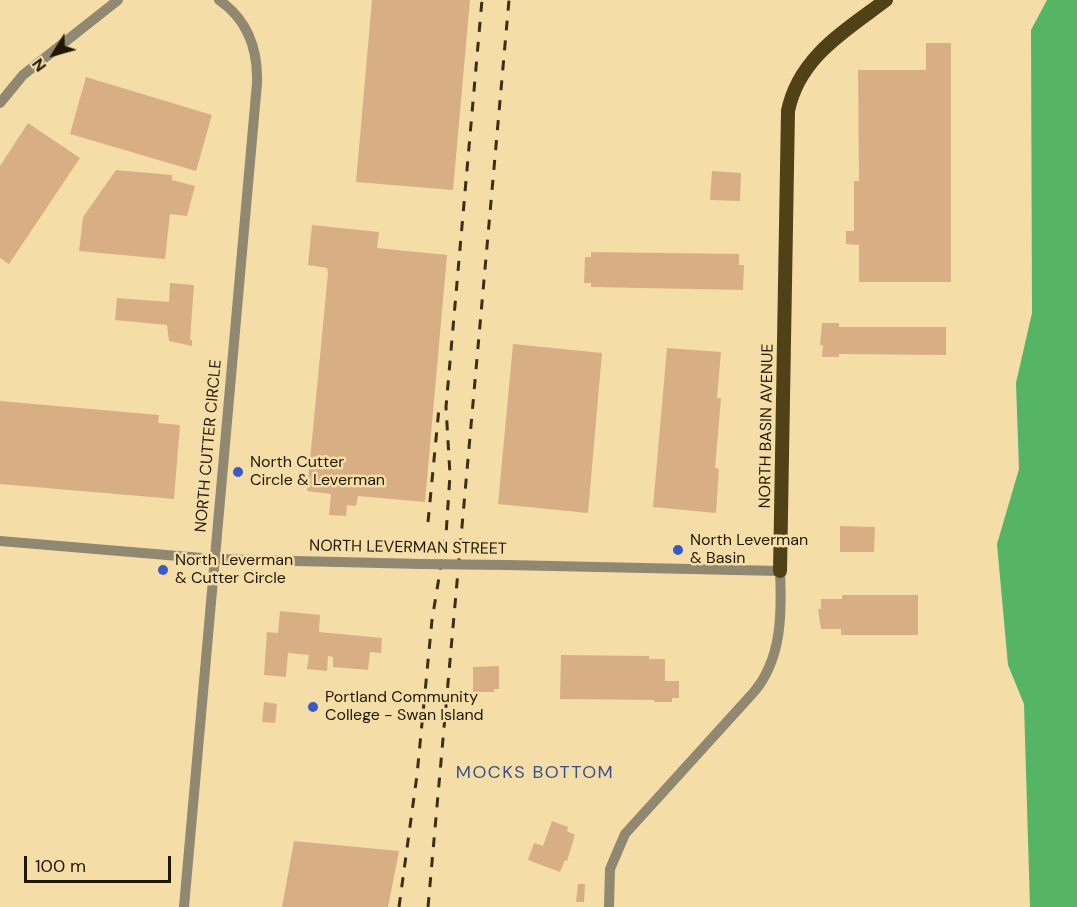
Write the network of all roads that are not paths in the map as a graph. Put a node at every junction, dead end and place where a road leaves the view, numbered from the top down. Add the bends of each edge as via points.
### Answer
1 (118, 0) edge
2 (219, 0) edge
3 (886, 0) edge
4 (0, 103) edge
5 (0, 540) edge
6 (214, 559) junction
7 (780, 571) junction
8 (184, 907) edge
9 (609, 907) edge

1 - 4 street via 23,75
2 - 6 street, NORTH CUTTER CIRCLE via 243,23 251,38 258,83
3 - 7 main road, NORTH BASIN AVENUE via 813,58 794,88 788,111
5 - 6 street, NORTH LEVERMAN STREET
6 - 7 street, NORTH LEVERMAN STREET, bridge
6 - 8 street, NORTH CUTTER CIRCLE
7 - 9 street, NORTH BASIN AVENUE via 778,640 767,673 625,834 610,869

